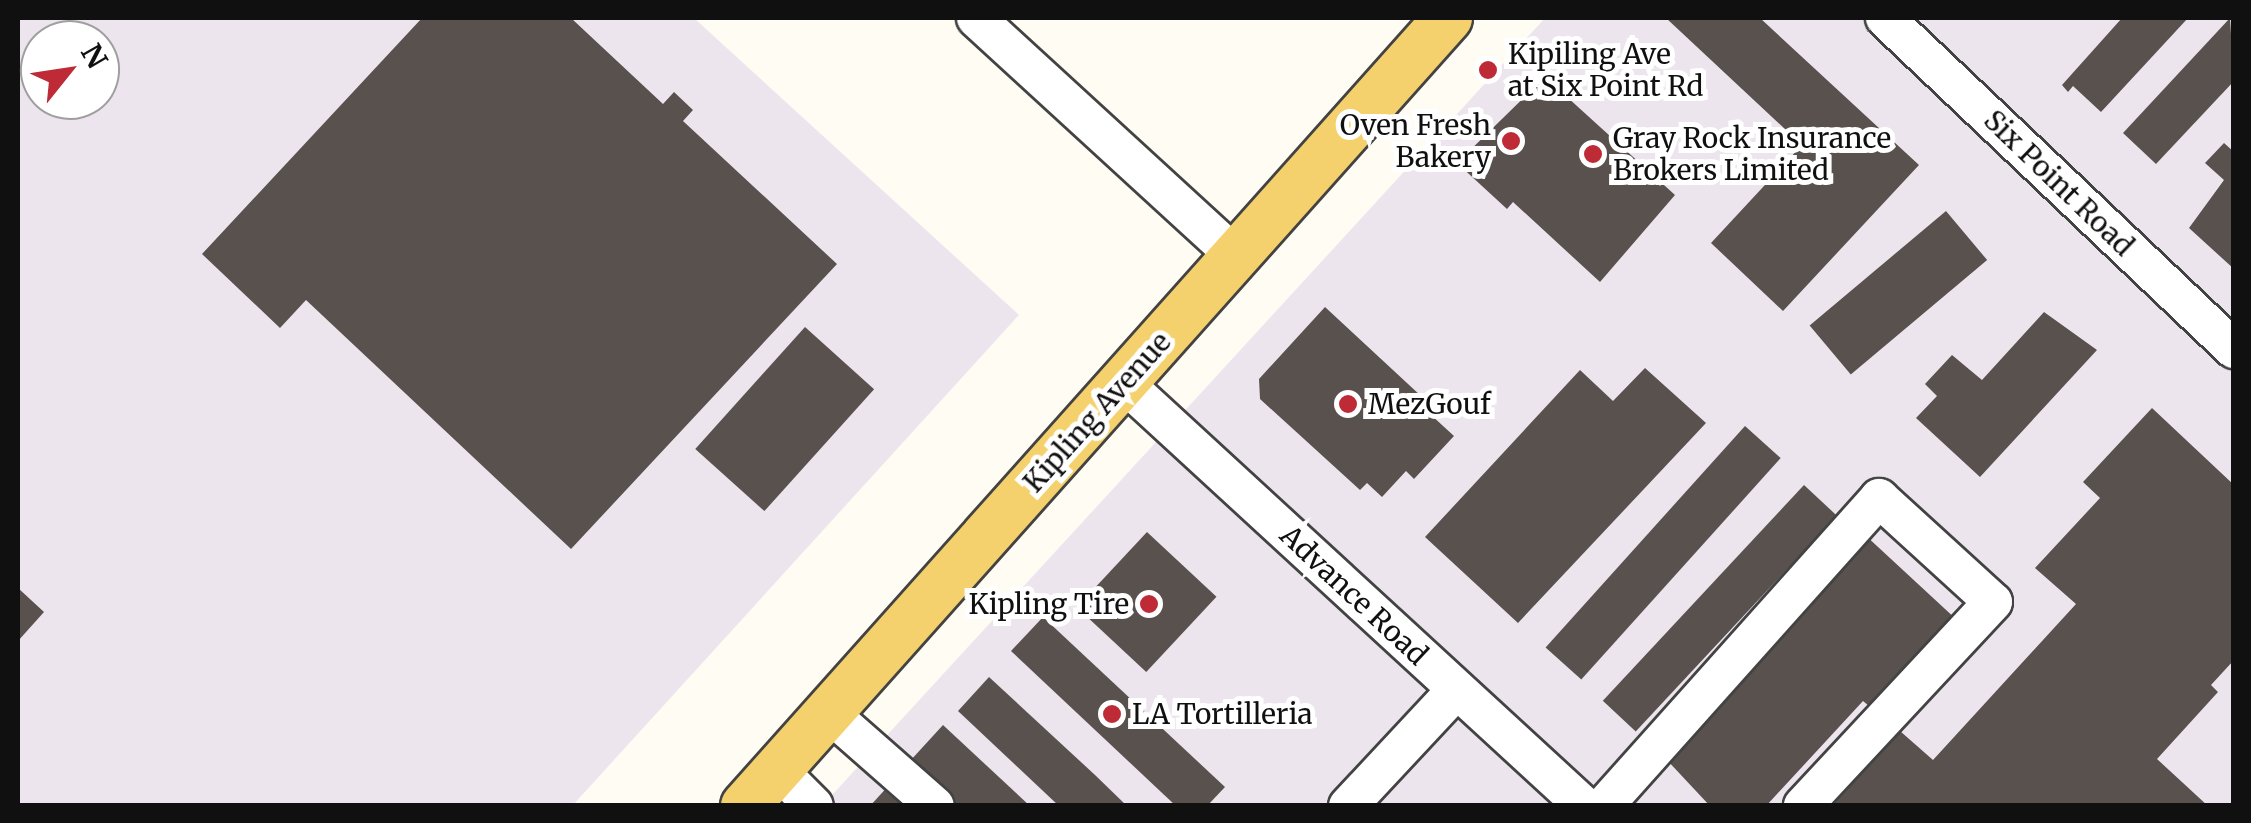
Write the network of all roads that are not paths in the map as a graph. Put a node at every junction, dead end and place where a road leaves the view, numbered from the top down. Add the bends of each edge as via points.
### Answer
1 (976, 18) edge
2 (1448, 18) edge
3 (1885, 18) edge
4 (1236, 256) junction
5 (2234, 349) edge
6 (1124, 383) junction
7 (1456, 690) junction
8 (828, 712) junction
9 (777, 770) junction
10 (744, 806) edge
11 (814, 806) edge
12 (936, 806) edge
13 (1348, 806) edge
14 (1584, 806) edge
15 (1604, 806) edge
16 (1803, 806) edge

1 - 4 street
2 - 4 main road, Kipling Avenue
3 - 5 street, Six Point Road
4 - 6 main road, Kipling Avenue
6 - 7 street, Advance Road
6 - 8 main road, Kipling Avenue
7 - 13 street
7 - 14 street, Advance Road
8 - 9 main road, Kipling Avenue
8 - 12 street
9 - 10 main road, Kipling Avenue
9 - 11 street
15 - 16 street via 1879,498 1993,602

